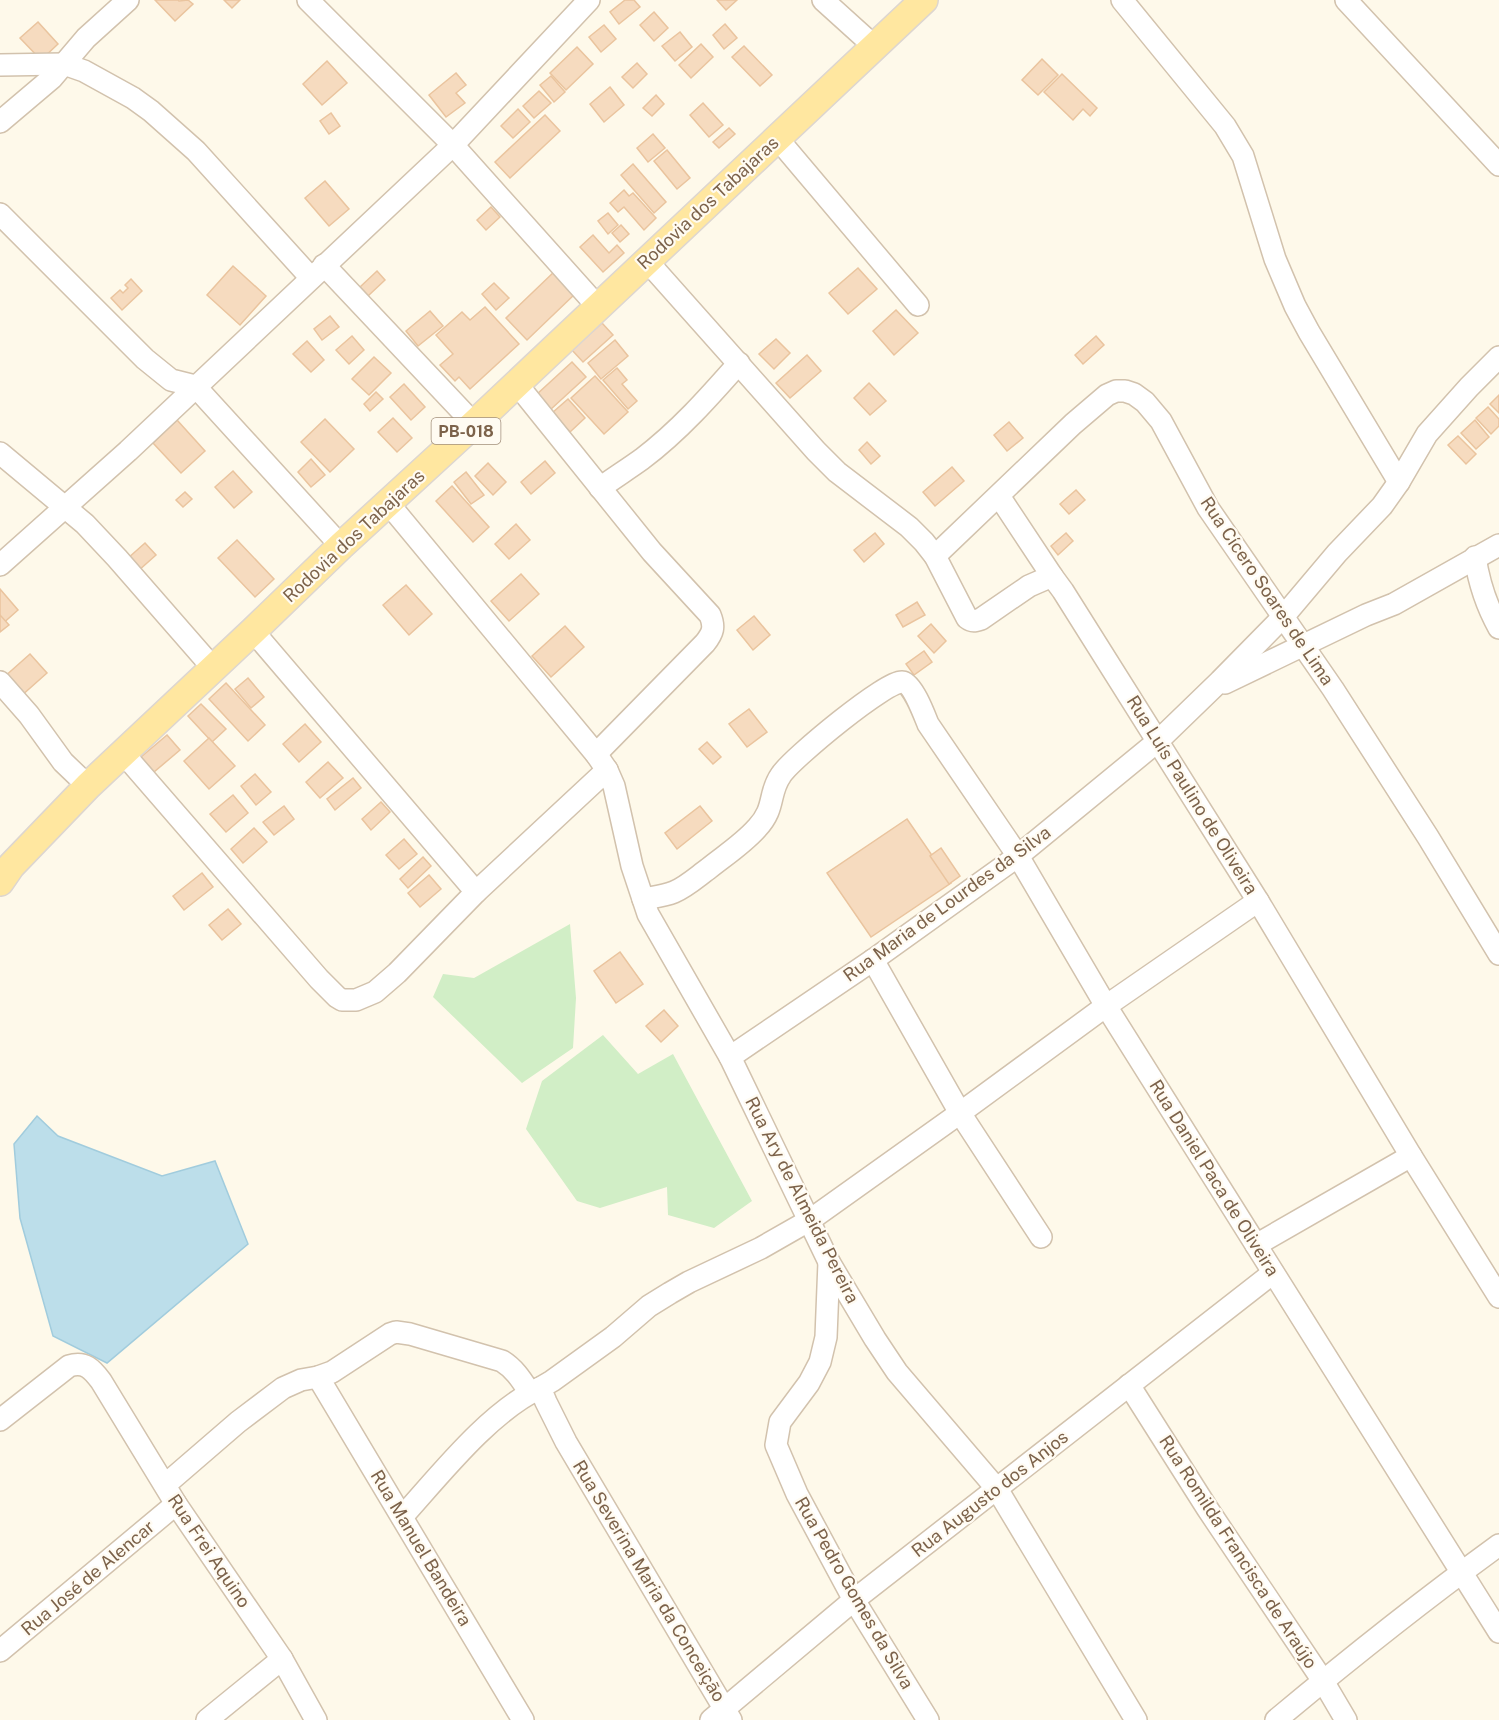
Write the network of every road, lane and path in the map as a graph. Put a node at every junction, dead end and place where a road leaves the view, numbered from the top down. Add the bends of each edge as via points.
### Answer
1 (128, 0) edge
2 (308, 0) edge
3 (589, 0) edge
4 (823, 0) edge
5 (924, 0) edge
6 (1122, 0) edge
7 (1346, 0) edge
8 (875, 47) junction
9 (64, 64) junction
10 (0, 65) edge
11 (0, 122) edge
12 (777, 138) junction
13 (453, 145) junction
14 (1499, 165) edge
15 (0, 214) edge
16 (647, 261) junction
17 (318, 271) junction
18 (918, 305) dead end
19 (598, 307) junction
20 (1499, 357) edge
21 (739, 363) junction
22 (516, 383) junction
23 (195, 386) junction
24 (474, 424) junction
25 (0, 453) edge
26 (1399, 482) junction
27 (600, 488) junction
28 (999, 496) junction
29 (388, 503) junction
30 (65, 507) junction
31 (1499, 545) edge
32 (341, 546) junction
33 (936, 556) junction
34 (1475, 557) junction
35 (0, 565) edge
36 (1052, 576) junction
37 (1283, 617) junction
38 (1499, 628) edge
39 (253, 631) junction
40 (1303, 646) junction
41 (213, 668) junction
42 (0, 682) edge
43 (1211, 690) junction
44 (1158, 741) junction
45 (123, 753) junction
46 (601, 762) junction
47 (88, 786) junction
48 (1018, 855) junction
49 (0, 882) edge
50 (476, 892) junction
51 (643, 899) junction
52 (1258, 901) junction
53 (1499, 954) edge
54 (873, 960) junction
55 (1106, 1006) junction
56 (730, 1057) junction
57 (960, 1113) junction
58 (1411, 1155) junction
59 (810, 1220) junction
60 (1041, 1237) dead end
61 (1256, 1245) junction
62 (829, 1262) junction
63 (1273, 1273) junction
64 (1499, 1298) edge
65 (318, 1377) junction
66 (1129, 1385) junction
67 (535, 1390) junction
68 (0, 1420) edge
69 (165, 1485) junction
70 (997, 1489) junction
71 (176, 1504) junction
72 (402, 1517) junction
73 (1499, 1545) edge
74 (1461, 1573) junction
75 (854, 1600) junction
76 (1499, 1632) edge
77 (0, 1652) edge
78 (282, 1659) junction
79 (1323, 1681) junction
80 (722, 1716) edge
81 (207, 1720) edge
82 (316, 1720) edge
83 (523, 1720) edge
84 (927, 1720) edge
85 (1136, 1720) edge
86 (1276, 1720) edge
87 (1346, 1720) edge

1 - 9 street
2 - 13 street
3 - 13 street
4 - 8 street
5 - 8 main road, Rodovia dos Tabajaras / PB-018
6 - 26 street via 1236,142 1295,306
7 - 14 street
8 - 12 main road, Rodovia dos Tabajaras / PB-018
9 - 10 street
9 - 11 street
9 - 17 street via 109,84 158,118
12 - 16 main road, Rodovia dos Tabajaras / PB-018
12 - 18 street
13 - 17 street
13 - 19 street
15 - 23 street via 145,359 171,380
16 - 19 main road, Rodovia dos Tabajaras / PB-018
16 - 21 street
17 - 23 street
17 - 24 street
19 - 22 main road, Rodovia dos Tabajaras / PB-018
20 - 26 street, Rua Maria de Lourdes da Silva via 1427,434
21 - 27 street via 669,436
21 - 33 street via 816,452 909,527
22 - 24 main road, Rodovia dos Tabajaras / PB-018
22 - 27 street
23 - 30 street
23 - 32 street
24 - 29 main road, Rodovia dos Tabajaras / PB-018
25 - 30 street
26 - 37 street, Rua Maria de Lourdes da Silva
27 - 46 street via 714,622 712,635
28 - 33 street, Rua Cícero Soares de Lima
28 - 36 street, Rua Luís Paulino de Oliveira
28 - 37 street, Rua Cícero Soares de Lima via 1107,395 1116,391 1134,394 1161,421 1208,508
29 - 32 main road, Rodovia dos Tabajaras / PB-018
29 - 46 street
30 - 35 street
30 - 41 street via 117,558
31 - 34 street
32 - 39 main road, Rodovia dos Tabajaras / PB-018
33 - 36 street via 971,621 981,619 1029,586
34 - 38 street via 1488,610
34 - 40 street via 1394,604
36 - 44 street, Rua Luís Paulino de Oliveira
37 - 40 street, Rua Cícero Soares de Lima
37 - 43 street, Rua Maria de Lourdes da Silva
39 - 41 main road, Rodovia dos Tabajaras / PB-018
39 - 50 street
40 - 43 street
40 - 53 street, Rua Cícero Soares de Lima
41 - 45 main road, Rodovia dos Tabajaras / PB-018
42 - 47 street via 63,762
43 - 44 street, Rua Maria de Lourdes da Silva
44 - 48 street, Rua Maria de Lourdes da Silva
44 - 52 street, Rua Luís Paulino de Oliveira
45 - 47 main road, Rodovia dos Tabajaras / PB-018
45 - 50 street via 319,979 342,1000 356,1000 375,992
46 - 50 street
46 - 51 street, Rua Ary de Almeida Pereira via 614,786
47 - 49 main road, Rodovia dos Tabajaras / PB-018
48 - 51 street, Rua Daniel Paca de Oliveira via 902,681 892,684 793,760 776,782 769,812 747,838 676,891
48 - 54 street, Rua Maria de Lourdes da Silva
48 - 55 street, Rua Daniel Paca de Oliveira
51 - 56 street, Rua Ary de Almeida Pereira via 654,926
52 - 55 street
52 - 58 street, Rua Luís Paulino de Oliveira
54 - 56 street, Rua Maria de Lourdes da Silva
54 - 57 street
55 - 57 street
55 - 61 street, Rua Daniel Paca de Oliveira
56 - 59 street, Rua Ary de Almeida Pereira
57 - 59 street
57 - 60 street
58 - 61 street
58 - 64 street, Rua Luís Paulino de Oliveira
59 - 62 street, Rua Ary de Almeida Pereira
59 - 67 street via 670,1293
61 - 63 street, Rua Daniel Paca de Oliveira
62 - 70 street, Rua Ary de Almeida Pereira via 897,1372
62 - 75 street, Rua Pedro Gomes da Silva via 826,1337 820,1362 780,1422 776,1444 797,1494
63 - 66 street, Rua Augusto dos Anjos
63 - 74 street, Rua Daniel Paca de Oliveira
65 - 67 street, Rua Severina Maria da Conceição via 396,1332 502,1361
65 - 69 street, Rua Severina Maria da Conceição via 283,1388
65 - 72 street, Rua Manuel Bandeira
66 - 70 street, Rua Augusto dos Anjos
66 - 79 street, Rua Romilda Francisca de Araújo
67 - 72 street via 462,1451
67 - 80 street, Rua Severina Maria da Conceição via 546,1402
68 - 69 street, Rua Frei Aquino via 69,1366 83,1364 101,1381
69 - 71 street, Rua Frei Aquino
70 - 75 street, Rua Augusto dos Anjos
70 - 85 street, Rua Ary de Almeida Pereira
71 - 77 street, Rua José de Alencar
71 - 78 street, Rua Frei Aquino
72 - 83 street, Rua Manuel Bandeira
73 - 74 street
74 - 76 street, Rua Daniel Paca de Oliveira
74 - 79 street
75 - 80 street, Rua Augusto dos Anjos
75 - 84 street, Rua Pedro Gomes da Silva
78 - 81 street
78 - 82 street, Rua Frei Aquino
79 - 86 street
79 - 87 street, Rua Romilda Francisca de Araújo

